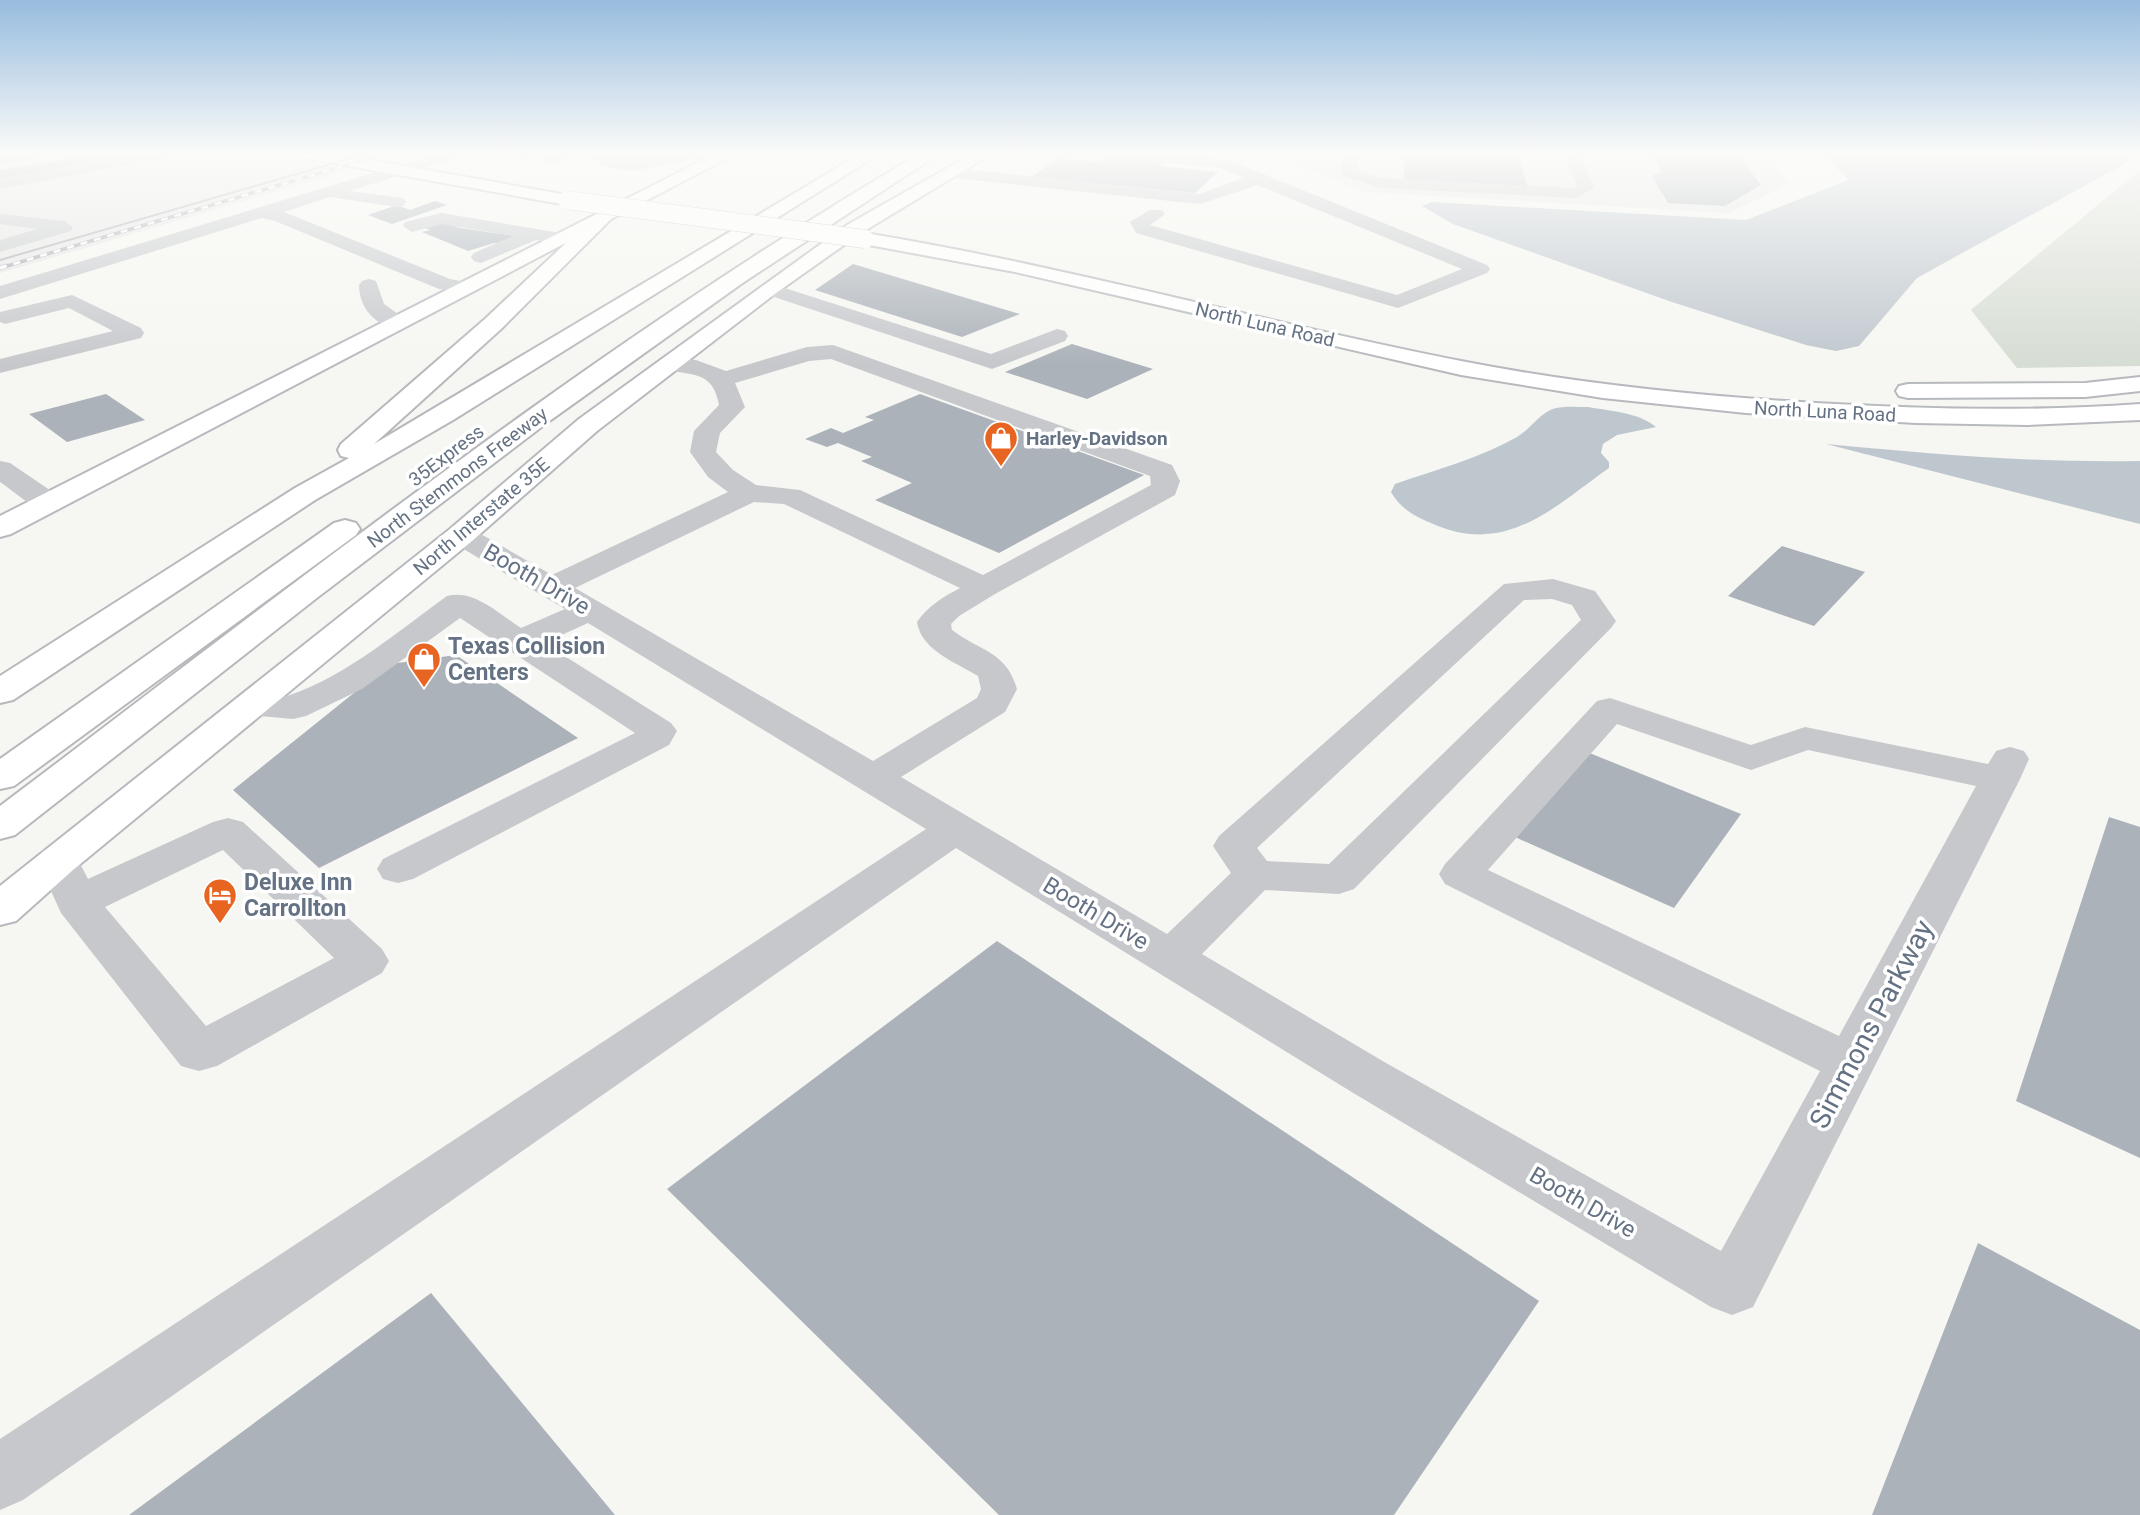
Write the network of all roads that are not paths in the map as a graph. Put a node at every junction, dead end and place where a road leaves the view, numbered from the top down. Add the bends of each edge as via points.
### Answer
1 (38, 224) edge
2 (227, 224) edge
3 (299, 224) edge
4 (420, 224) edge
5 (466, 224) edge
6 (589, 224) edge
7 (597, 224) edge
8 (748, 224) edge
9 (753, 224) edge
10 (789, 224) edge
11 (821, 224) edge
12 (862, 224) edge
13 (874, 224) edge
14 (1140, 224) edge
15 (1369, 224) edge
16 (412, 226) dead end
17 (534, 234) junction
18 (561, 239) junction
19 (0, 246) edge
20 (481, 257) dead end
21 (765, 274) junction
22 (369, 285) dead end
23 (464, 287) junction
24 (0, 293) edge
25 (0, 318) edge
26 (397, 321) junction
27 (1058, 336) dead end
28 (1490, 351) dead end
29 (1558, 363) dead end
30 (672, 364) junction
31 (0, 366) edge
32 (1584, 366) dead end
33 (724, 379) junction
34 (2140, 384) edge
35 (1893, 390) dead end
36 (2140, 412) edge
37 (0, 469) edge
38 (750, 493) junction
39 (304, 494) junction
40 (50, 503) junction
41 (0, 528) edge
42 (461, 535) junction
43 (551, 587) junction
44 (984, 587) junction
45 (590, 610) junction
46 (520, 640) junction
47 (0, 692) edge
48 (249, 706) junction
49 (0, 777) edge
50 (872, 778) junction
51 (0, 827) edge
52 (956, 828) junction
53 (58, 860) junction
54 (398, 869) dead end
55 (1255, 875) junction
56 (77, 902) junction
57 (0, 910) edge
58 (1170, 958) junction
59 (1850, 1064) junction
60 (1732, 1288) joint
61 (0, 1477) edge

1 - 19 street via 64,227
2 - 24 street
3 - 23 street via 446,285
4 - 16 street
5 - 17 street
6 - 18 main road
7 - 39 main road
8 - 36 main road, North Luna Road, bridge via 943,250 1301,334 1597,391 1754,407 1965,419
9 - 39 main road via 444,415
10 - 49 main road, 35Express via 516,403
11 - 21 main road, North Stemmons Freeway
12 - 21 main road, North Interstate 35E
13 - 28 main road, North Luna Road via 1050,252
14 - 15 street via 1143,229 1398,302 1480,269
17 - 18 street
17 - 20 street
18 - 23 main road
21 - 27 street via 992,362
21 - 30 main road, North Interstate 35E
21 - 51 main road, North Stemmons Freeway via 545,411
22 - 26 street via 369,299 376,312
23 - 26 main road
25 - 31 street via 72,301 133,332
26 - 40 main road
29 - 32 main road
30 - 33 street via 706,370
30 - 42 main road, North Interstate 35E via 588,425
33 - 38 street via 732,407 707,431 703,452 724,480
33 - 44 street via 807,354 833,352 1162,471 1165,489
34 - 35 main road, North Luna Road via 2085,390
37 - 40 street
38 - 43 street
38 - 44 street via 790,496
39 - 47 main road
40 - 41 main road
42 - 43 street, Booth Drive
42 - 48 main road, North Interstate 35E
43 - 45 street, Booth Drive
44 - 50 street via 934,622 936,634 993,671 999,689 992,704
45 - 46 street
45 - 50 street, Booth Drive
46 - 48 street via 459,603 349,681 293,708
46 - 54 street via 653,727 658,731 656,737
48 - 53 main road, North Interstate 35E
50 - 52 street, Booth Drive
52 - 58 street, Booth Drive
52 - 61 street
53 - 56 street
53 - 57 main road, North Interstate 35E
55 - 55 street via 1339,879 1599,621 1584,598 1553,589 1516,591 1234,846
55 - 58 street
56 - 56 street via 228,831 366,961 199,1052
58 - 60 street, Booth Drive
59 - 59 street, Simmons Parkway via 2005,769 1805,738 1751,758 1610,709 1460,874
59 - 60 street, Simmons Parkway

